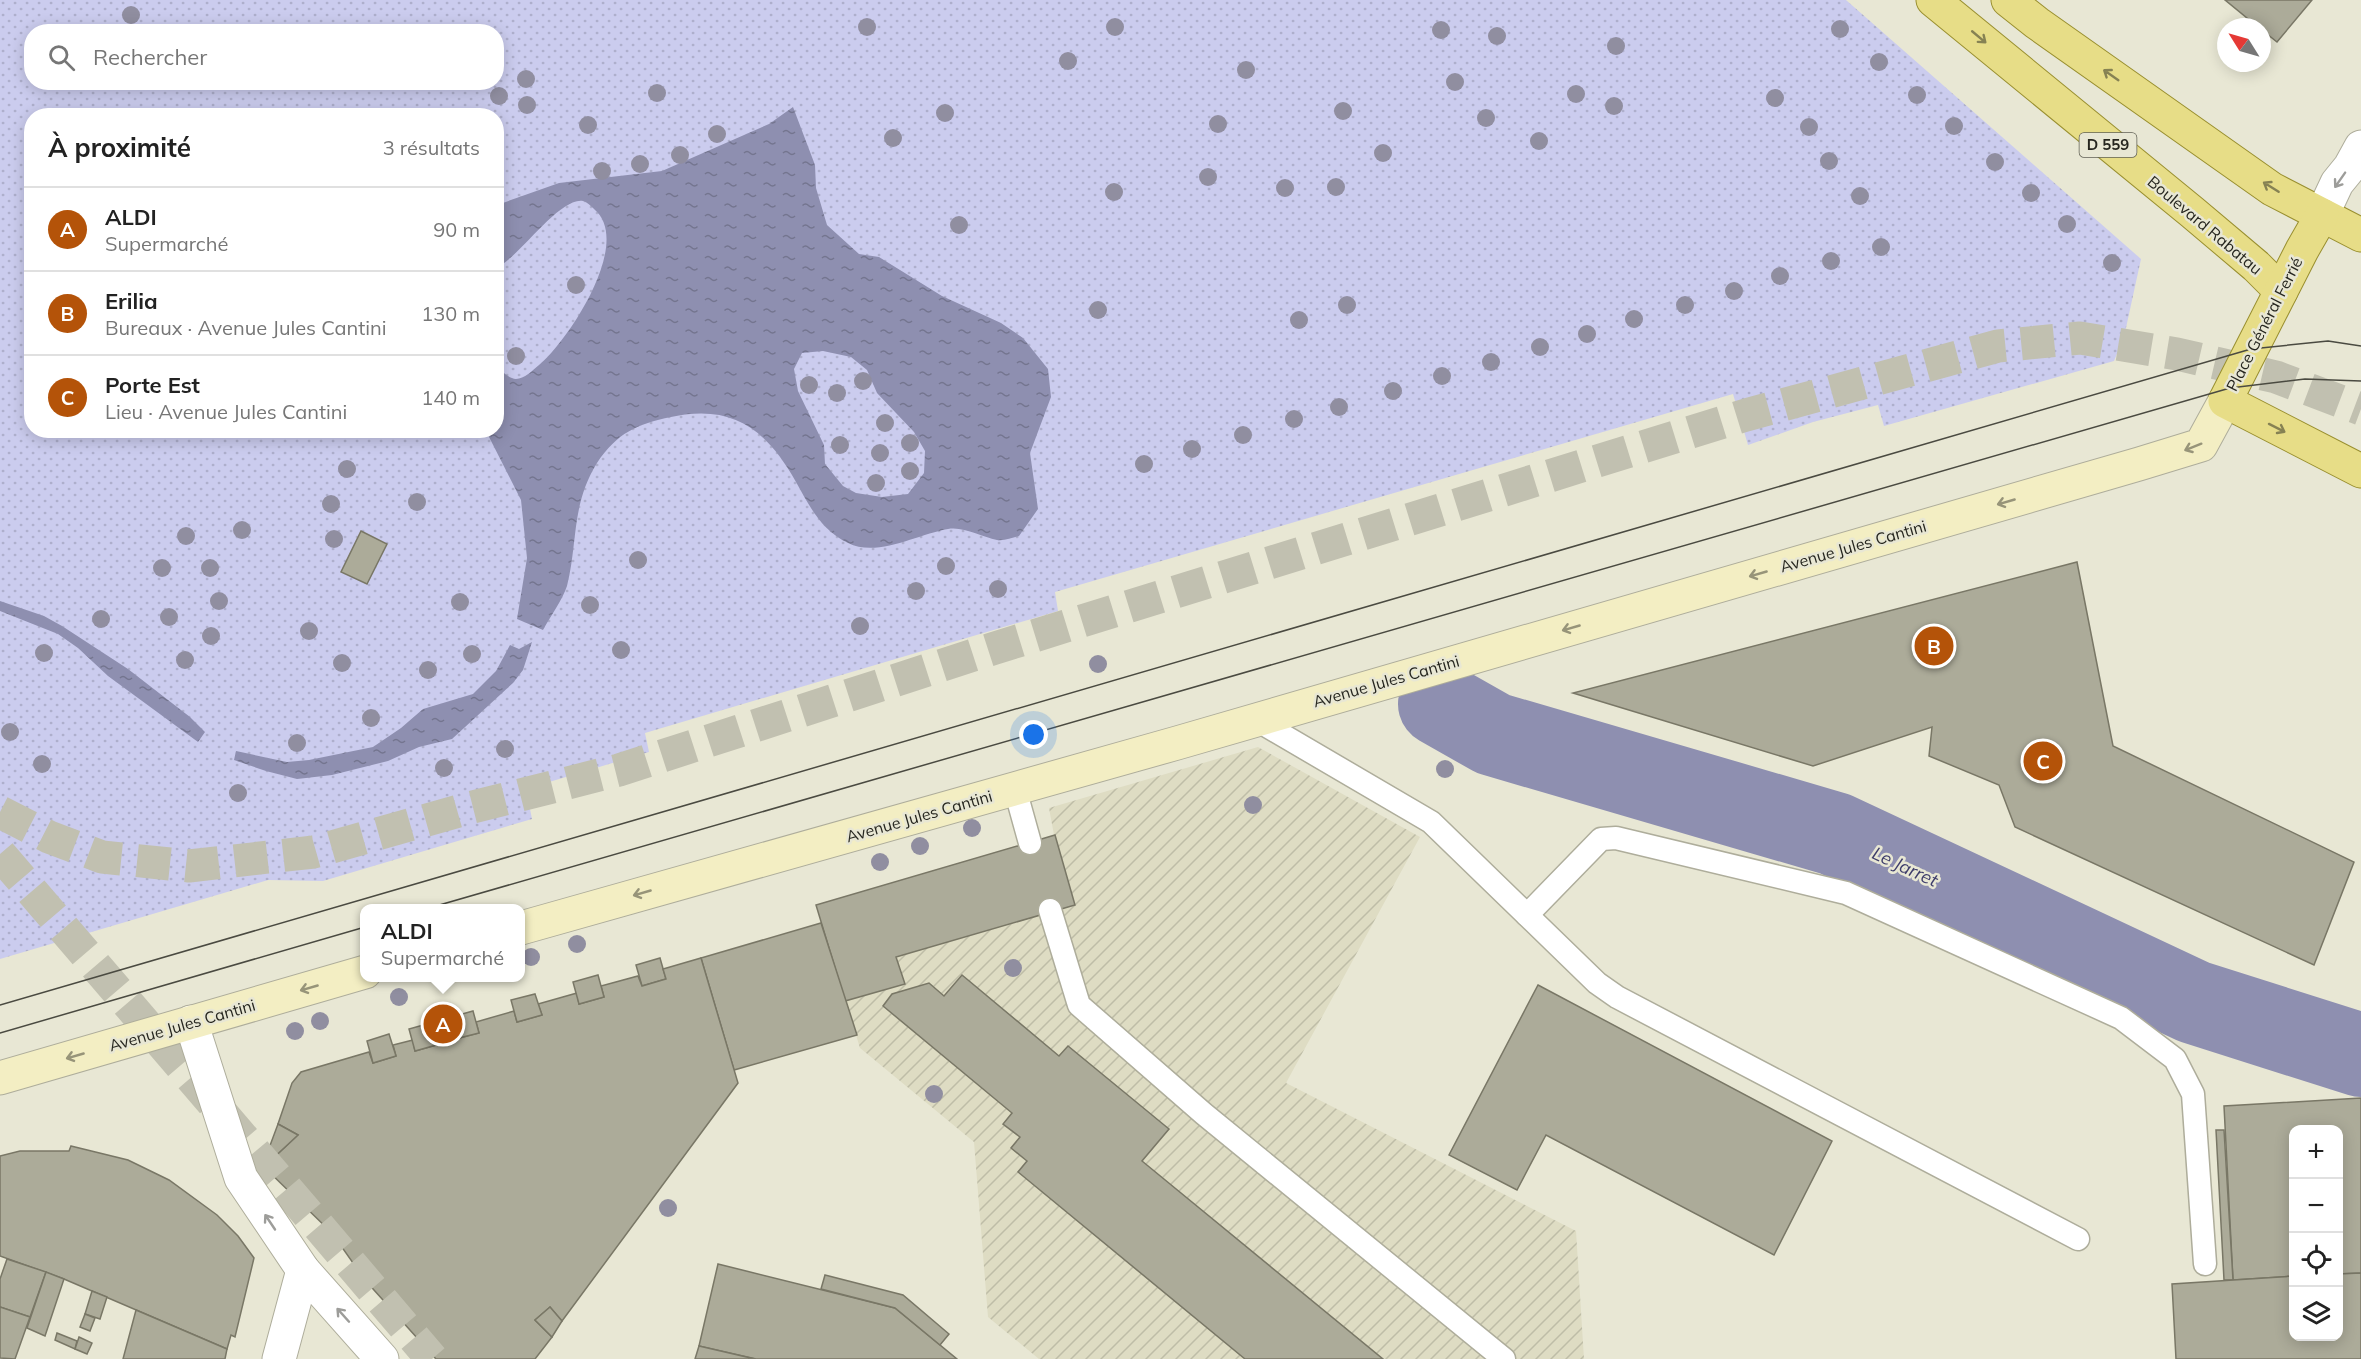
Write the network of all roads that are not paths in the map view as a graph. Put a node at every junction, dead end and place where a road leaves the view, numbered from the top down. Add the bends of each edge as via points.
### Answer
1 (1934, 0) edge
2 (2008, 0) edge
3 (2361, 147) edge
4 (2322, 215) junction
5 (2361, 235) edge
6 (2281, 291) junction
7 (2225, 401) junction
8 (2361, 471) edge
9 (1255, 719) junction
10 (1015, 789) junction
11 (1030, 843) dead end
12 (1050, 910) dead end
13 (1527, 915) junction
14 (525, 927) edge
15 (360, 973) edge
16 (191, 1022) junction
17 (0, 1078) edge
18 (2078, 1239) dead end
19 (2205, 1264) dead end
20 (303, 1270) junction
21 (279, 1359) edge
22 (382, 1359) edge
23 (1504, 1359) edge

1 -> 6 main road, Boulevard Rabatau / D 559 via 2192,212
4 -> 2 main road via 2272,189
3 -> 4 street
4 - 5 main road
4 - 6 main road, Place Général Ferrié
6 - 7 main road, Place Général Ferrié
7 -> 8 main road, Place Général Ferrié
7 -> 9 main road, Avenue Jules Cantini via 2201,445
9 - 10 main road, Avenue Jules Cantini
9 - 13 lane via 1431,822
10 - 11 lane
10 -> 14 main road, Avenue Jules Cantini
12 - 23 lane via 1079,1005 1204,1114
13 - 18 lane via 1597,983 1617,997
13 - 19 lane via 1601,839 1616,838 1846,893 2121,1018 2175,1059 2193,1094
15 -> 16 main road, Avenue Jules Cantini
16 -> 17 main road, Avenue Jules Cantini
20 -> 16 street via 240,1178
20 - 21 street
22 -> 20 street

